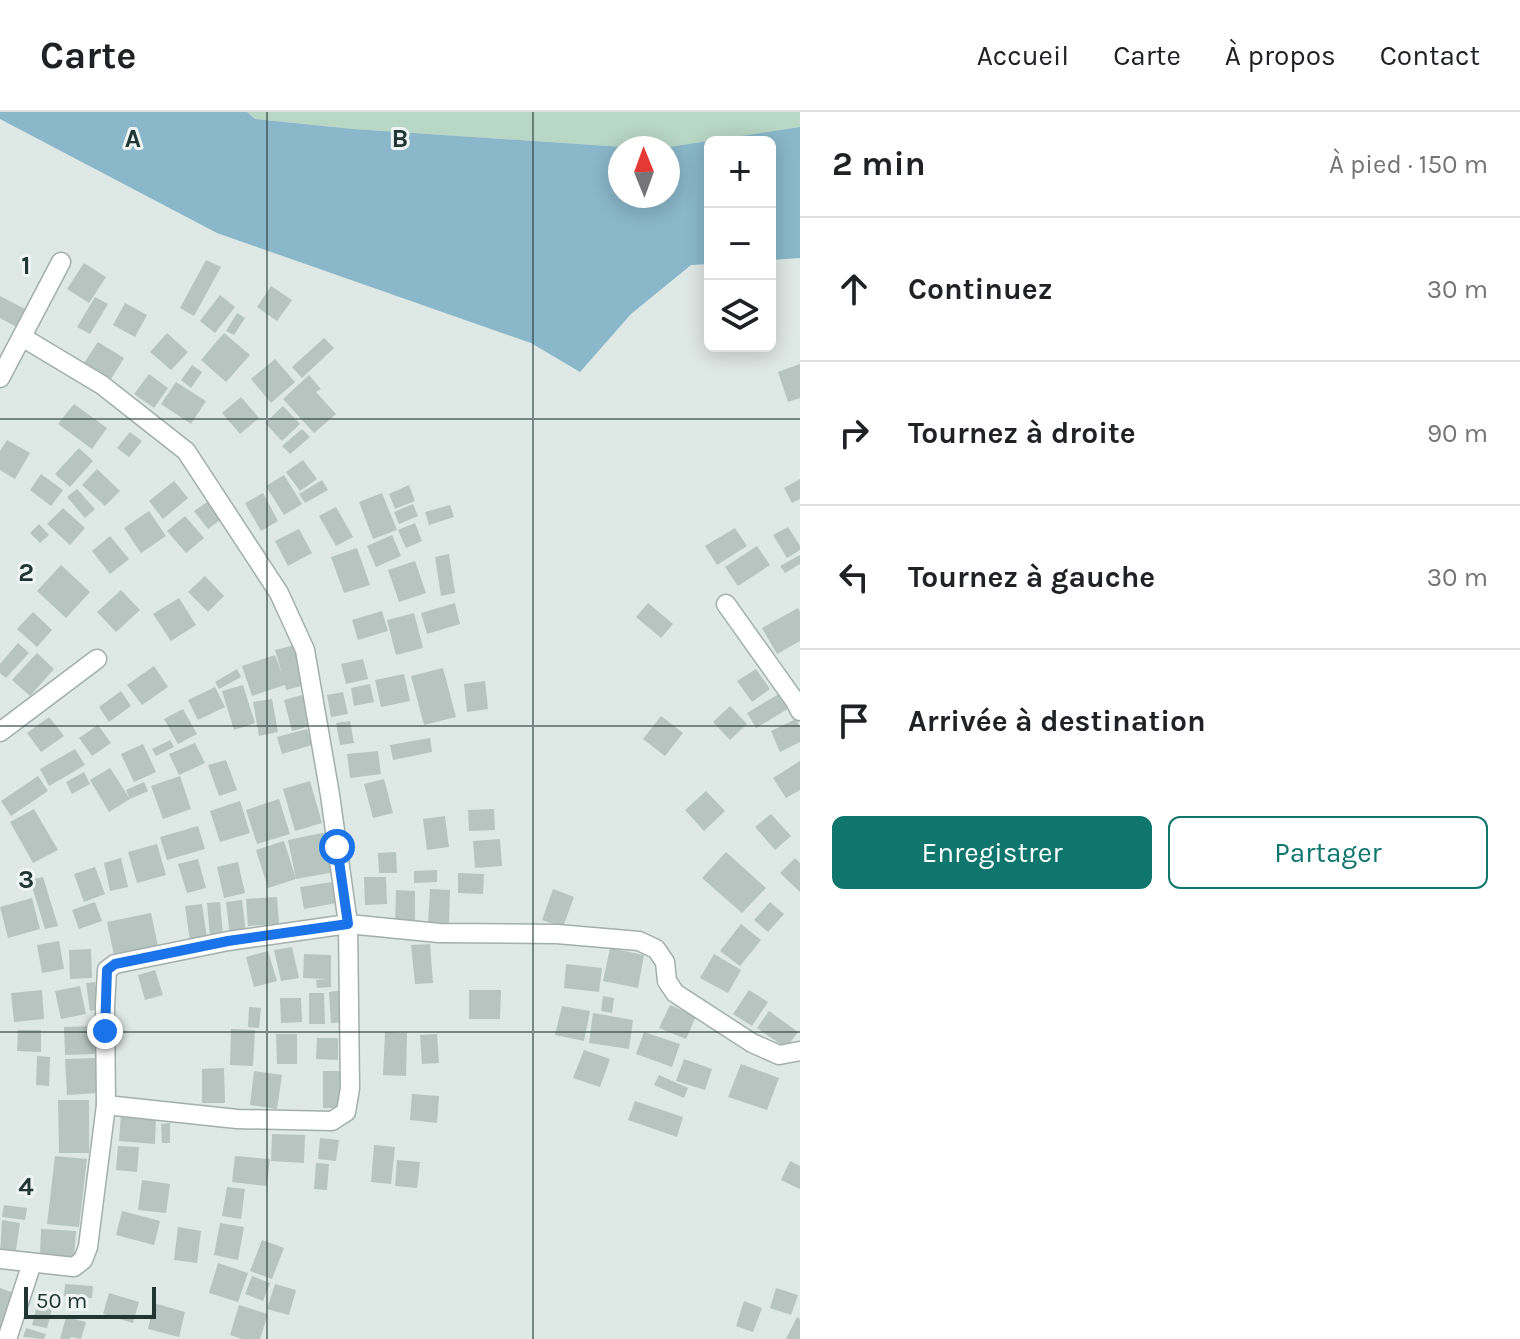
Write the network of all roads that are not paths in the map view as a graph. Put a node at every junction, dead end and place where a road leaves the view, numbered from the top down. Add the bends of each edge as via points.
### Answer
1 (61, 262) dead end
2 (22, 337) junction
3 (0, 378) edge
4 (726, 604) dead end
5 (97, 659) dead end
6 (798, 703) edge
7 (0, 732) edge
8 (348, 924) junction
9 (800, 1051) edge
10 (106, 1105) junction
11 (0, 1259) edge
12 (32, 1263) junction
13 (7, 1339) edge

1 - 2 street
2 - 3 street
2 - 8 street via 102,385 186,451 279,593 305,650
4 - 6 street
5 - 7 street
8 - 9 street via 639,941 656,949 675,993 752,1043 779,1055
8 - 10 street via 115,964 107,970
8 - 10 street via 346,1112 332,1121 237,1119
10 - 12 street via 83,1260 74,1267
11 - 12 street
12 - 13 street

